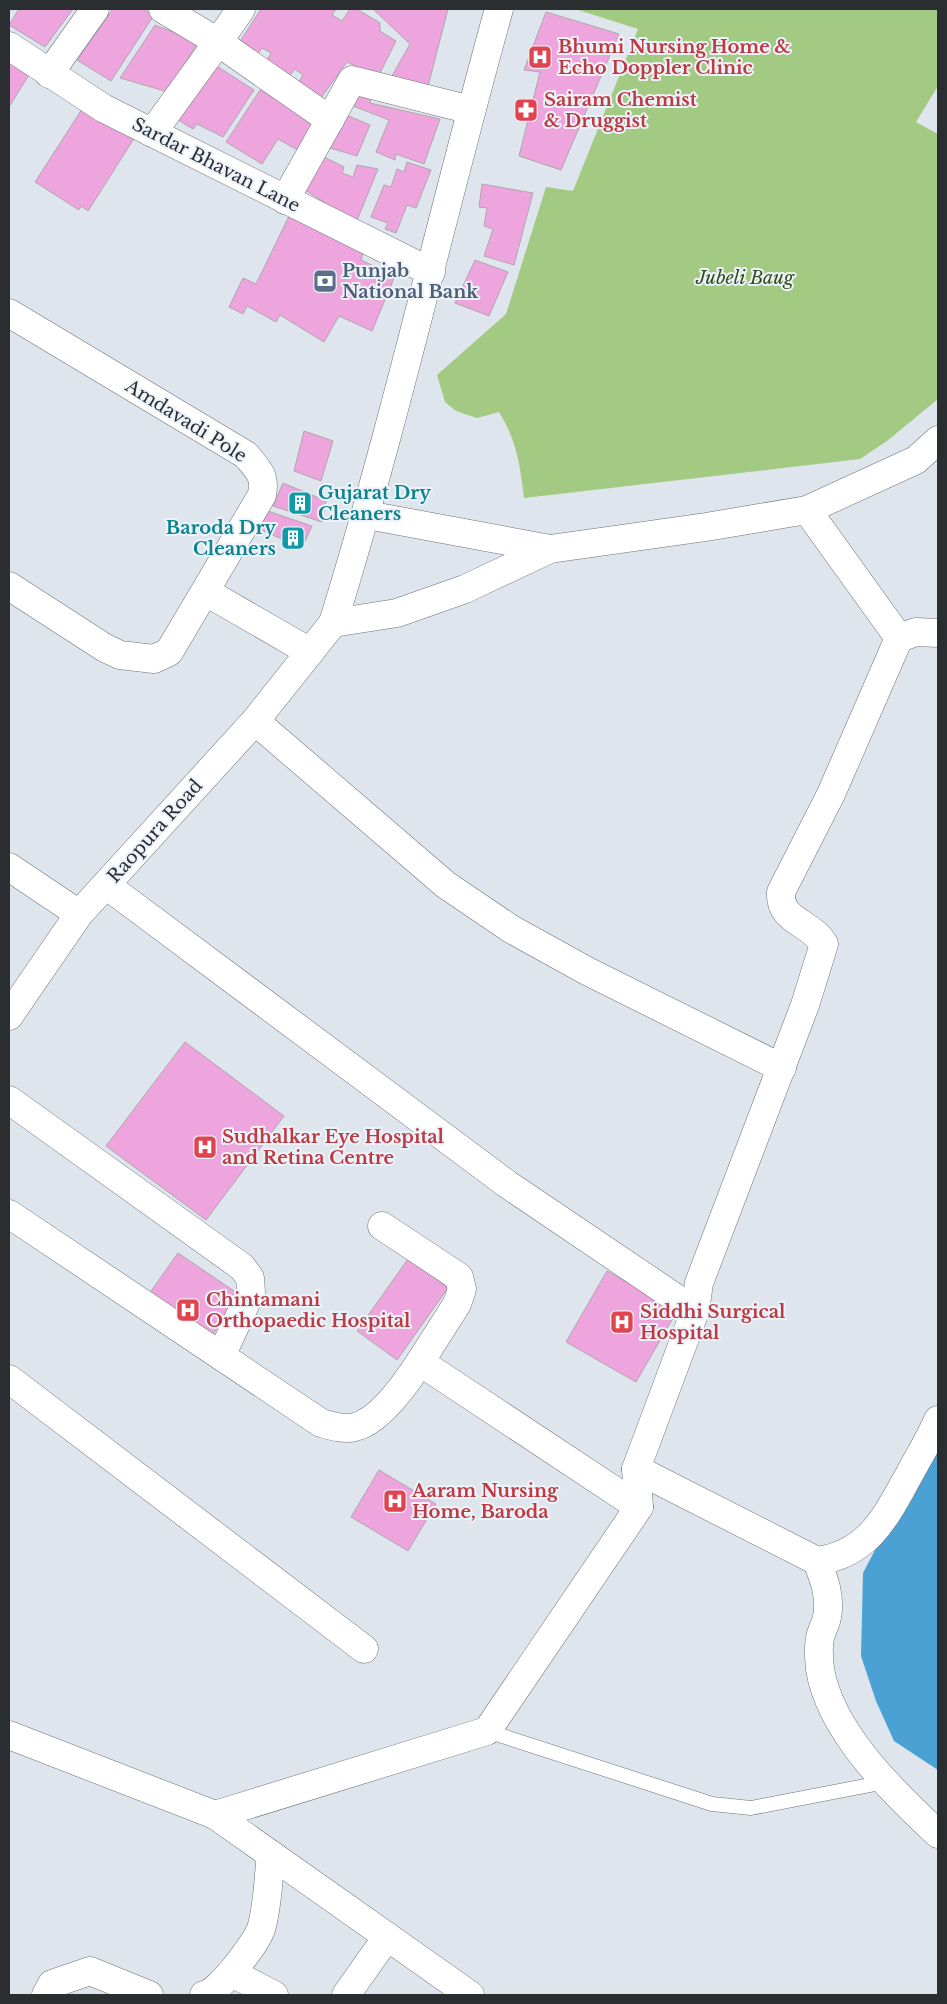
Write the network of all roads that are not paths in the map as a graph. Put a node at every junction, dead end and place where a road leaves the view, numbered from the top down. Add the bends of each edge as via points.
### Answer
1 (94, 9) edge
2 (163, 9) edge
3 (241, 9) edge
4 (499, 9) edge
5 (218, 42) junction
6 (9, 46) edge
7 (49, 74) junction
8 (471, 110) junction
9 (330, 120) junction
10 (152, 133) junction
11 (285, 200) junction
12 (431, 272) junction
13 (9, 312) edge
14 (938, 440) edge
15 (807, 510) junction
16 (367, 515) junction
17 (550, 549) junction
18 (9, 586) edge
19 (206, 592) junction
20 (333, 623) junction
21 (938, 633) edge
22 (898, 638) junction
23 (310, 652) junction
24 (255, 721) junction
25 (9, 866) edge
26 (106, 885) junction
27 (79, 914) junction
28 (9, 1016) edge
29 (782, 1068) junction
30 (9, 1100) edge
31 (9, 1214) edge
32 (382, 1226) dead end
33 (695, 1310) junction
34 (221, 1356) junction
35 (420, 1362) junction
36 (9, 1380) edge
37 (938, 1420) edge
38 (636, 1469) junction
39 (639, 1507) junction
40 (817, 1561) junction
41 (364, 1649) dead end
42 (487, 1731) junction
43 (9, 1735) edge
44 (886, 1782) junction
45 (214, 1815) junction
46 (938, 1834) edge
47 (271, 1855) junction
48 (387, 1937) junction
49 (232, 1973) junction
50 (46, 1995) edge
51 (149, 1995) edge
52 (204, 1995) edge
53 (274, 1995) edge
54 (346, 1995) edge
55 (470, 1995) edge

1 - 7 street
2 - 5 street
3 - 5 street
4 - 8 street
5 - 9 street
5 - 10 street
6 - 7 street, Sardar Bhavan Lane
7 - 10 street, Sardar Bhavan Lane via 102,108
8 - 9 street via 352,80
8 - 12 street
9 - 11 street
10 - 11 street, Sardar Bhavan Lane
11 - 12 street, Sardar Bhavan Lane
12 - 16 street
13 - 19 street, Amdavadi Pole via 246,455 260,472 264,483 262,495
14 - 15 street via 916,460
15 - 17 street
15 - 22 street
16 - 17 street
16 - 20 street
17 - 20 street via 465,589 397,613
18 - 19 street, Amdavadi Pole via 105,648 120,655 154,659 169,652
19 - 23 street
20 - 23 street, Raopura Road
21 - 22 street via 916,632
22 - 29 street via 831,794 781,892 783,909 818,934 824,944 806,1005
23 - 24 street, Raopura Road
24 - 26 street, Raopura Road
24 - 29 street via 446,885 511,929 587,971
25 - 27 street
26 - 27 street, Raopura Road
26 - 33 street via 507,1184
27 - 28 street, Raopura Road
29 - 33 street via 700,1283
30 - 34 street via 242,1267 250,1278 251,1292
31 - 34 street
32 - 35 street via 459,1277 462,1290 458,1304
33 - 38 street
34 - 35 street via 321,1423 341,1428 356,1427 372,1418 406,1384
35 - 39 street
36 - 41 street
37 - 40 street via 887,1514 869,1538 849,1552
38 - 39 street
38 - 40 street
39 - 42 street
40 - 44 street via 828,1588 828,1616 820,1638 820,1669 849,1735
42 - 44 lane via 712,1804 750,1808
42 - 45 street
43 - 45 street
44 - 46 street
45 - 47 street
47 - 48 street
47 - 49 street via 261,1930
48 - 54 street
48 - 55 street
49 - 52 street via 211,1994
49 - 53 street
50 - 51 street via 52,1984 90,1971

